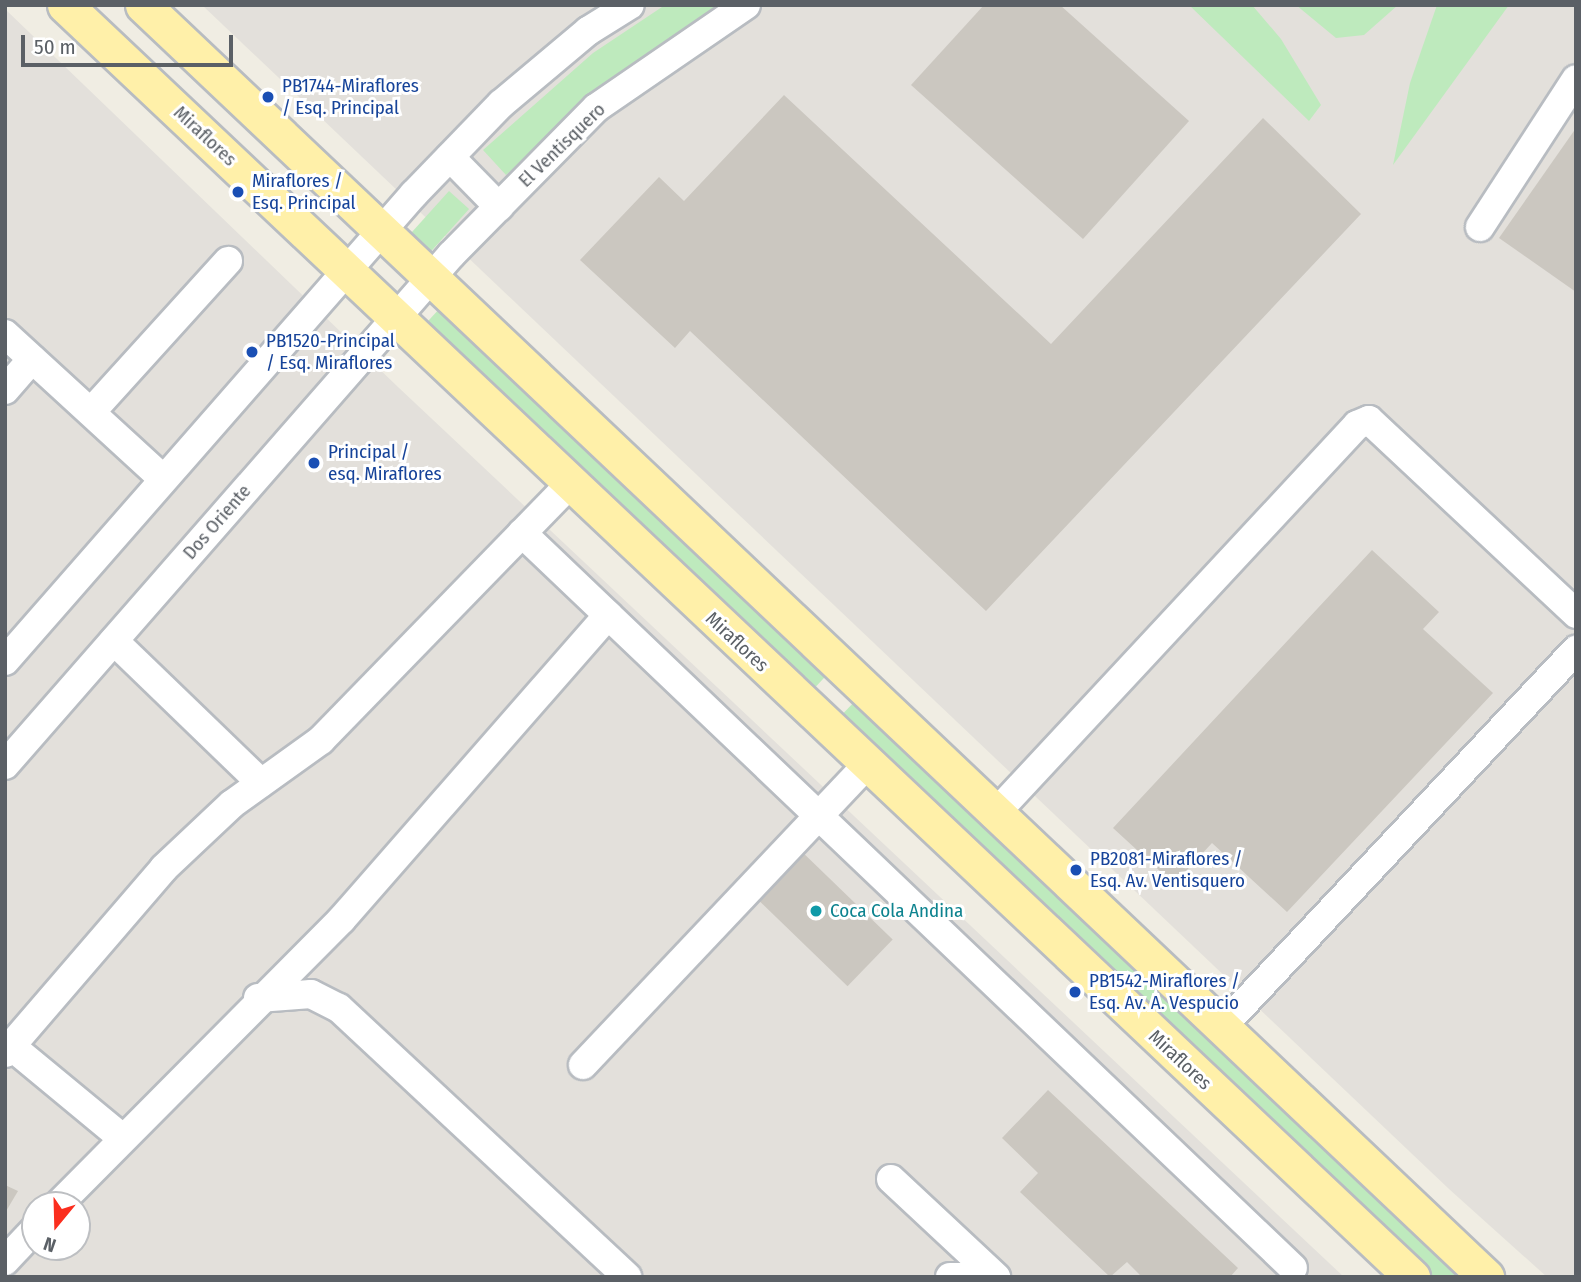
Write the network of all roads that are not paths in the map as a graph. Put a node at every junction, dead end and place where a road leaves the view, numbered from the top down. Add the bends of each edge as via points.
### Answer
1 (65, 5) edge
2 (143, 5) edge
3 (630, 5) edge
4 (746, 5) edge
5 (1576, 79) edge
6 (450, 157) junction
7 (499, 207) junction
8 (1480, 227) dead end
9 (379, 234) junction
10 (229, 261) dead end
11 (347, 269) junction
12 (428, 279) junction
13 (396, 316) junction
14 (5, 334) edge
15 (32, 359) junction
16 (5, 390) edge
17 (91, 412) junction
18 (163, 479) junction
19 (569, 485) junction
20 (522, 533) junction
21 (1576, 614) edge
22 (608, 615) junction
23 (114, 641) junction
24 (1576, 650) edge
25 (5, 662) edge
26 (852, 678) junction
27 (822, 723) junction
28 (5, 765) edge
29 (867, 765) junction
30 (261, 783) junction
31 (995, 815) junction
32 (819, 816) junction
33 (258, 998) junction
34 (1222, 1028) junction
35 (8, 1049) edge
36 (583, 1065) dead end
37 (121, 1137) junction
38 (891, 1179) dead end
39 (71, 1191) edge
40 (21, 1244) edge
41 (5, 1261) edge
42 (1293, 1269) dead end
43 (626, 1277) edge
44 (950, 1277) edge
45 (988, 1277) edge
46 (996, 1277) edge
47 (1412, 1277) edge
48 (1486, 1277) edge

1 - 11 main road, Miraflores
2 - 9 main road
3 - 6 street via 588,31 501,104
4 - 7 street, El Ventisquero via 596,108
5 - 8 street
6 - 7 street
6 - 9 street
7 - 12 street, El Ventisquero
9 - 11 street
9 - 12 main road
10 - 17 street
11 - 13 main road, Miraflores
11 - 18 street
12 - 13 street, Dos Oriente
12 - 26 main road
13 - 19 main road, Miraflores
13 - 23 street, Dos Oriente
14 - 15 street
15 - 16 street
15 - 17 street
17 - 18 street
18 - 25 street
19 - 20 street
19 - 27 main road, Miraflores
20 - 22 street
20 - 30 street via 321,740
21 - 31 street via 1369,420 1357,425
22 - 32 street
22 - 33 street via 342,919
23 - 28 street, Dos Oriente
23 - 30 street
24 - 34 street
26 - 27 main road via 828,697
26 - 31 main road
27 - 29 main road, Miraflores
29 - 32 street
29 - 47 main road, Miraflores
30 - 35 street via 164,868
31 - 34 main road
32 - 36 street
32 - 42 street
33 - 37 street
33 - 43 street via 312,994 339,1008
34 - 48 main road
35 - 37 street
37 - 39 street
38 - 46 street
40 - 41 street
44 - 45 street

